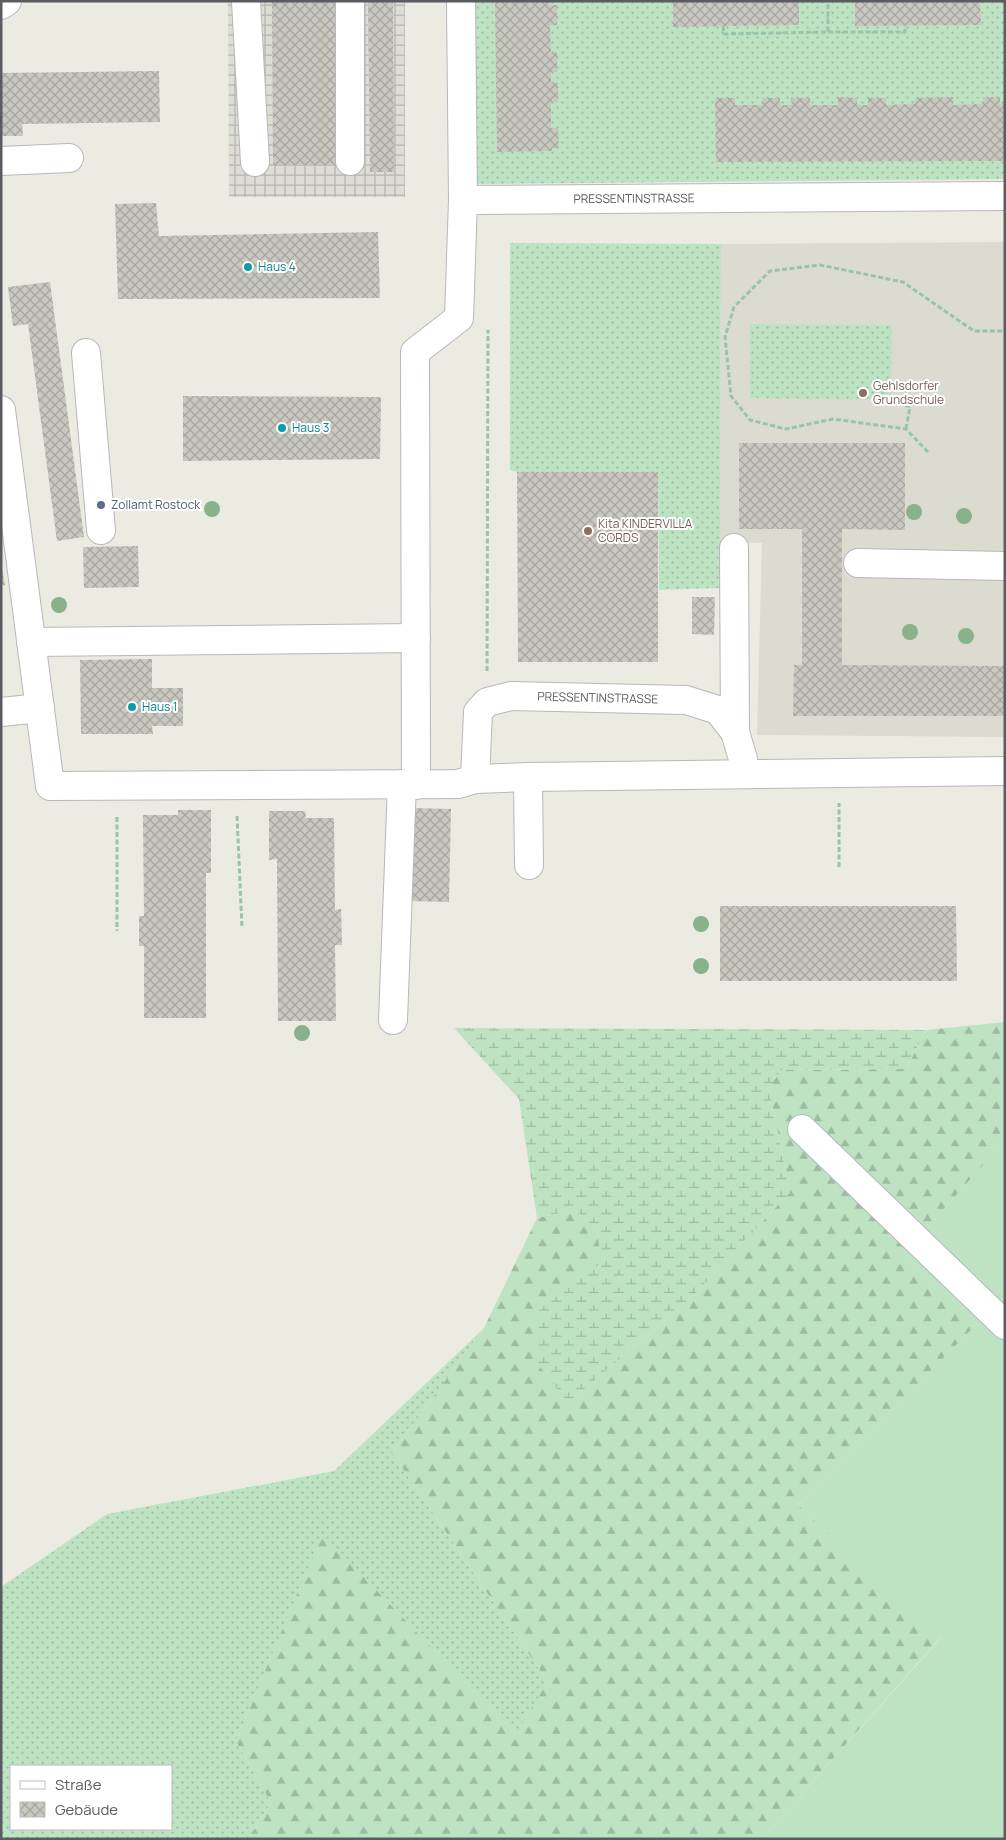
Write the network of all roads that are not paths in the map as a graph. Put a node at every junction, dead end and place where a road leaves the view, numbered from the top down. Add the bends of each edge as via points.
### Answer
1 (7, 1) edge
2 (246, 1) edge
3 (350, 1) edge
4 (461, 1) edge
5 (1, 5) edge
6 (69, 158) dead end
7 (1, 161) edge
8 (350, 161) dead end
9 (255, 162) dead end
10 (1005, 196) edge
11 (463, 200) junction
12 (86, 353) dead end
13 (1, 410) edge
14 (4, 449) edge
15 (101, 530) dead end
16 (734, 548) dead end
17 (858, 563) dead end
18 (1005, 566) edge
19 (416, 638) junction
20 (31, 642) junction
21 (40, 708) junction
22 (1, 712) edge
23 (735, 732) junction
24 (1005, 771) edge
25 (744, 774) junction
26 (528, 777) junction
27 (475, 779) junction
28 (409, 784) junction
29 (529, 865) dead end
30 (393, 1020) dead end
31 (802, 1129) dead end
32 (1005, 1325) edge

1 - 5 street
2 - 9 street
3 - 8 street
4 - 11 street
6 - 7 street
10 - 11 street, PRESSENTINSTRASSE
11 - 19 street via 459,318 415,352
12 - 15 street
13 - 14 street
14 - 20 street
16 - 23 street
17 - 18 street
19 - 20 street
19 - 28 street
20 - 21 street
21 - 22 street
21 - 28 street via 50,786
23 - 25 street, PRESSENTINSTRASSE
23 - 27 street, PRESSENTINSTRASSE via 718,710 686,700 511,696 487,702 478,712
24 - 25 street
25 - 26 street
26 - 27 street
26 - 29 street
27 - 28 street via 458,784
28 - 30 street
31 - 32 street

